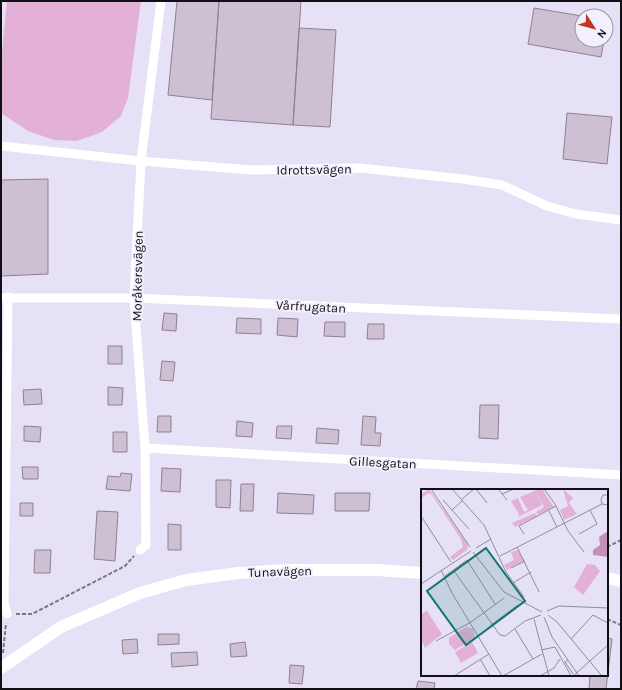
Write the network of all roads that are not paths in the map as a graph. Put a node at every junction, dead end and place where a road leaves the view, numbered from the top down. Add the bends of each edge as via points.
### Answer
1 (161, 1) edge
2 (1, 146) edge
3 (141, 161) junction
4 (621, 220) edge
5 (4, 298) edge
6 (134, 298) junction
7 (621, 318) edge
8 (145, 448) junction
9 (621, 475) edge
10 (140, 550) road end
11 (421, 573) edge
12 (621, 575) edge
13 (608, 577) edge
14 (608, 577) edge
15 (621, 581) edge
16 (140, 593) junction
17 (8, 614) road end
18 (1, 668) edge
19 (1, 677) edge

1 - 3 street, Moråkersvägen
2 - 3 street, Idrottsvägen
3 - 4 street, Idrottsvägen via 252,170 360,168 463,179 502,185 546,206 576,214
3 - 6 street, Moråkersvägen
5 - 6 street, Vårfrugatan
5 - 17 street via 4,602
6 - 7 street, Vårfrugatan
6 - 8 street, Moråkersvägen
8 - 9 street, Gillesgatan
8 - 10 street, Moråkersvägen via 146,545
11 - 16 street, Tunavägen via 377,570 280,570 186,580
12 - 13 street
14 - 15 street
16 - 18 street, Tunavägen via 61,627
16 - 19 street, Tunavägen via 64,631

